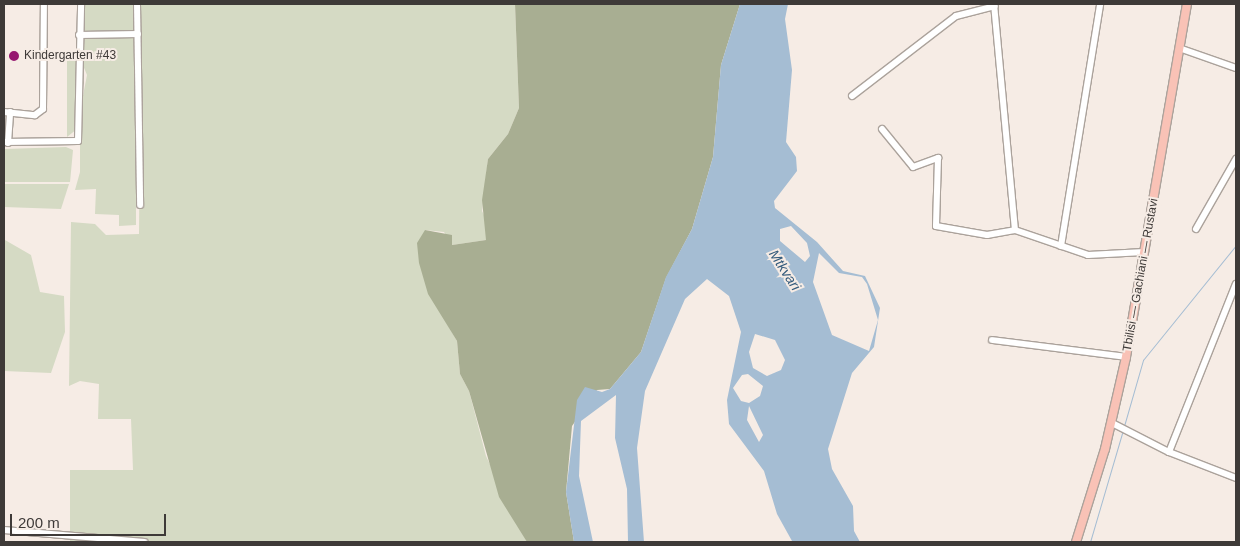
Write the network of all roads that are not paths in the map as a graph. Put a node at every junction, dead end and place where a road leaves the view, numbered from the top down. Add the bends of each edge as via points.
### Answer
1 (44, 4) edge
2 (81, 4) edge
3 (137, 4) edge
4 (1100, 4) edge
5 (1187, 4) edge
6 (994, 5) edge
7 (138, 34) junction
8 (79, 35) junction
9 (1179, 48) junction
10 (78, 55) junction
11 (43, 56) junction
12 (1236, 68) edge
13 (852, 96) dead end
14 (7, 112) edge
15 (882, 129) dead end
16 (6, 142) edge
17 (1236, 159) edge
18 (140, 205) dead end
19 (1196, 229) dead end
20 (1016, 230) junction
21 (1061, 246) junction
22 (1144, 252) junction
23 (1236, 284) edge
24 (992, 340) dead end
25 (1126, 357) junction
26 (1115, 426) junction
27 (1169, 452) junction
28 (1236, 478) edge
29 (4, 530) edge
30 (144, 542) edge
31 (1076, 542) edge

1 - 11 street
2 - 8 street
3 - 7 street
4 - 21 street
5 - 9 main road, Tbilisi — Gachiani — Rustavi
6 - 13 street via 956,16
6 - 20 street
7 - 8 street
7 - 18 street
8 - 10 street
9 - 12 street
9 - 22 main road, Tbilisi — Gachiani — Rustavi
10 - 11 street
10 - 16 street via 78,141
11 - 14 street via 43,109 35,115
14 - 16 street
15 - 20 street via 913,167 938,158 936,226 987,235
17 - 19 street
20 - 21 street
21 - 22 street via 1088,255
22 - 25 main road, Tbilisi — Gachiani — Rustavi
23 - 27 street
24 - 25 street
25 - 26 main road, Tbilisi — Gachiani — Rustavi
26 - 27 street
26 - 31 main road, Tbilisi — Gachiani — Rustavi
27 - 28 street
29 - 30 street

